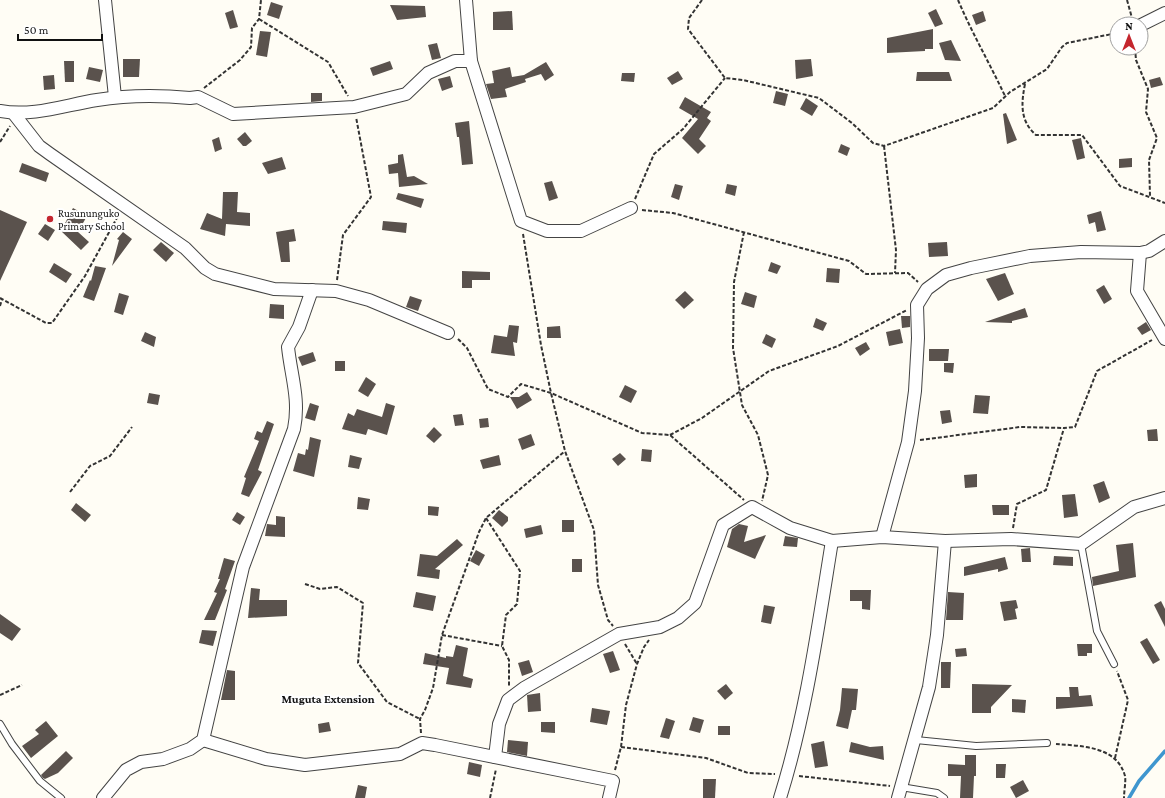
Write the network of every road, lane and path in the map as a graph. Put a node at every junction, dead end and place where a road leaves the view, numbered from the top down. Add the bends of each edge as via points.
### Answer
1 (105, 0) edge
2 (261, 0) edge
3 (466, 0) edge
4 (702, 0) edge
5 (958, 0) edge
6 (1127, 0) edge
7 (1165, 13) edge
8 (1132, 16) edge
9 (259, 19) junction
10 (1149, 21) edge
11 (1109, 35) edge
12 (1136, 56) edge
13 (471, 61) junction
14 (725, 78) junction
15 (1025, 84) junction
16 (1005, 96) junction
17 (116, 97) junction
18 (198, 97) junction
19 (354, 107) junction
20 (0, 111) edge
21 (14, 114) junction
22 (0, 142) edge
23 (884, 146) junction
24 (1150, 196) junction
25 (1165, 203) edge
26 (125, 205) junction
27 (631, 208) junction
28 (521, 221) junction
29 (744, 232) junction
30 (1165, 241) edge
31 (1140, 253) junction
32 (895, 273) junction
33 (927, 289) junction
34 (312, 290) junction
35 (336, 291) junction
36 (1, 299) edge
37 (917, 305) junction
38 (0, 306) edge
39 (448, 333) joint
40 (1163, 336) edge
41 (741, 390) junction
42 (551, 393) junction
43 (132, 427) dead end
44 (1064, 428) junction
45 (670, 435) junction
46 (908, 442) junction
47 (566, 451) junction
48 (70, 492) dead end
49 (1165, 498) edge
50 (756, 509) junction
51 (486, 518) junction
52 (882, 537) junction
53 (1011, 539) junction
54 (945, 540) junction
55 (832, 541) junction
56 (1081, 544) junction
57 (305, 584) dead end
58 (660, 627) junction
59 (619, 634) junction
60 (442, 635) junction
61 (502, 646) junction
62 (637, 664) junction
63 (1114, 664) joint
64 (22, 685) dead end
65 (0, 695) edge
66 (508, 700) junction
67 (420, 719) junction
68 (0, 724) edge
69 (204, 740) junction
70 (916, 740) junction
71 (422, 743) junction
72 (1047, 743) joint
73 (621, 747) junction
74 (497, 758) junction
75 (1116, 758) junction
76 (788, 774) junction
77 (613, 781) junction
78 (899, 792) edge
79 (61, 798) edge
80 (103, 798) edge
81 (490, 798) edge
82 (609, 798) edge
83 (780, 798) edge
84 (944, 798) edge
85 (1124, 798) edge

1 - 17 street
2 - 9 path
3 - 13 street
4 - 14 path via 689,18 688,29
5 - 16 path
6 - 8 path
7 - 10 street
9 - 18 path via 252,28 251,47 240,60 207,85
9 - 19 path via 328,62
11 - 15 path via 1067,43 1047,69
12 - 24 path via 1148,89 1146,112 1157,138 1149,160
13 - 19 street via 455,61 428,73 406,94
13 - 28 street
14 - 23 path via 819,98 873,143
14 - 27 path via 683,129 654,154
15 - 16 path
15 - 24 path via 1021,103 1022,114 1030,130 1036,135 1082,135 1120,186
16 - 23 path via 993,108
17 - 18 street
17 - 21 street
18 - 19 street via 233,114
19 - 35 path via 371,197 343,235
20 - 21 street
21 - 22 path
21 - 26 street via 39,146
23 - 32 path via 896,250
24 - 25 path
26 - 34 street via 193,254 210,272 259,287
26 - 36 path via 85,276 52,324
27 - 28 street via 581,231 547,231
27 - 29 path via 674,213
28 - 42 path
29 - 32 path via 849,261 866,274
29 - 41 path via 734,282 733,320 733,348
30 - 31 street via 1149,251
31 - 33 street via 1081,252 1030,256 946,275
31 - 40 street via 1137,291
32 - 33 path via 908,273
33 - 37 street
34 - 35 street
34 - 69 street via 299,327 288,347 297,398 294,429 243,567
35 - 39 street via 370,300
36 - 38 path
37 - 41 path via 838,346 769,371
37 - 46 street via 915,391
39 - 42 path via 467,348 488,389 508,397 520,384
40 - 44 path via 1097,371 1075,427
41 - 45 path via 702,418
41 - 50 path via 742,405 758,435 768,475
42 - 45 path via 642,433
42 - 47 path
43 - 48 path via 110,456 90,466
44 - 46 path via 1020,427
44 - 53 path via 1046,490 1017,504
45 - 50 path
46 - 52 street
47 - 51 path
47 - 59 path via 594,530 598,585 608,620
49 - 56 street via 1134,507
50 - 55 street via 790,528
50 - 58 street via 723,525 695,603 678,618
51 - 60 path
51 - 61 path via 520,571 517,604 506,615
52 - 54 street
52 - 55 street
53 - 54 street
53 - 56 street
54 - 70 street via 930,687
55 - 76 street via 811,664
56 - 63 lane via 1097,631
57 - 67 path via 320,589 337,587 363,603 358,663 387,702
58 - 59 street
58 - 62 path via 644,647
59 - 62 path
59 - 66 street via 524,688
60 - 61 path
60 - 67 path via 433,688
61 - 66 path via 509,660
62 - 73 path via 626,705
63 - 75 path via 1128,700
64 - 65 path
66 - 74 street via 499,724
67 - 71 path
68 - 79 lane via 40,781
69 - 71 street via 266,759 314,766 400,754
69 - 80 street via 190,749 163,759 141,762 126,770
70 - 72 lane via 976,746
70 - 78 street
71 - 74 street
72 - 75 path via 1092,747
73 - 76 path via 706,758 748,773
73 - 77 path
74 - 77 street
74 - 81 path
75 - 85 path via 1125,776
76 - 78 path
76 - 83 street
77 - 82 street
78 - 84 lane via 937,793

